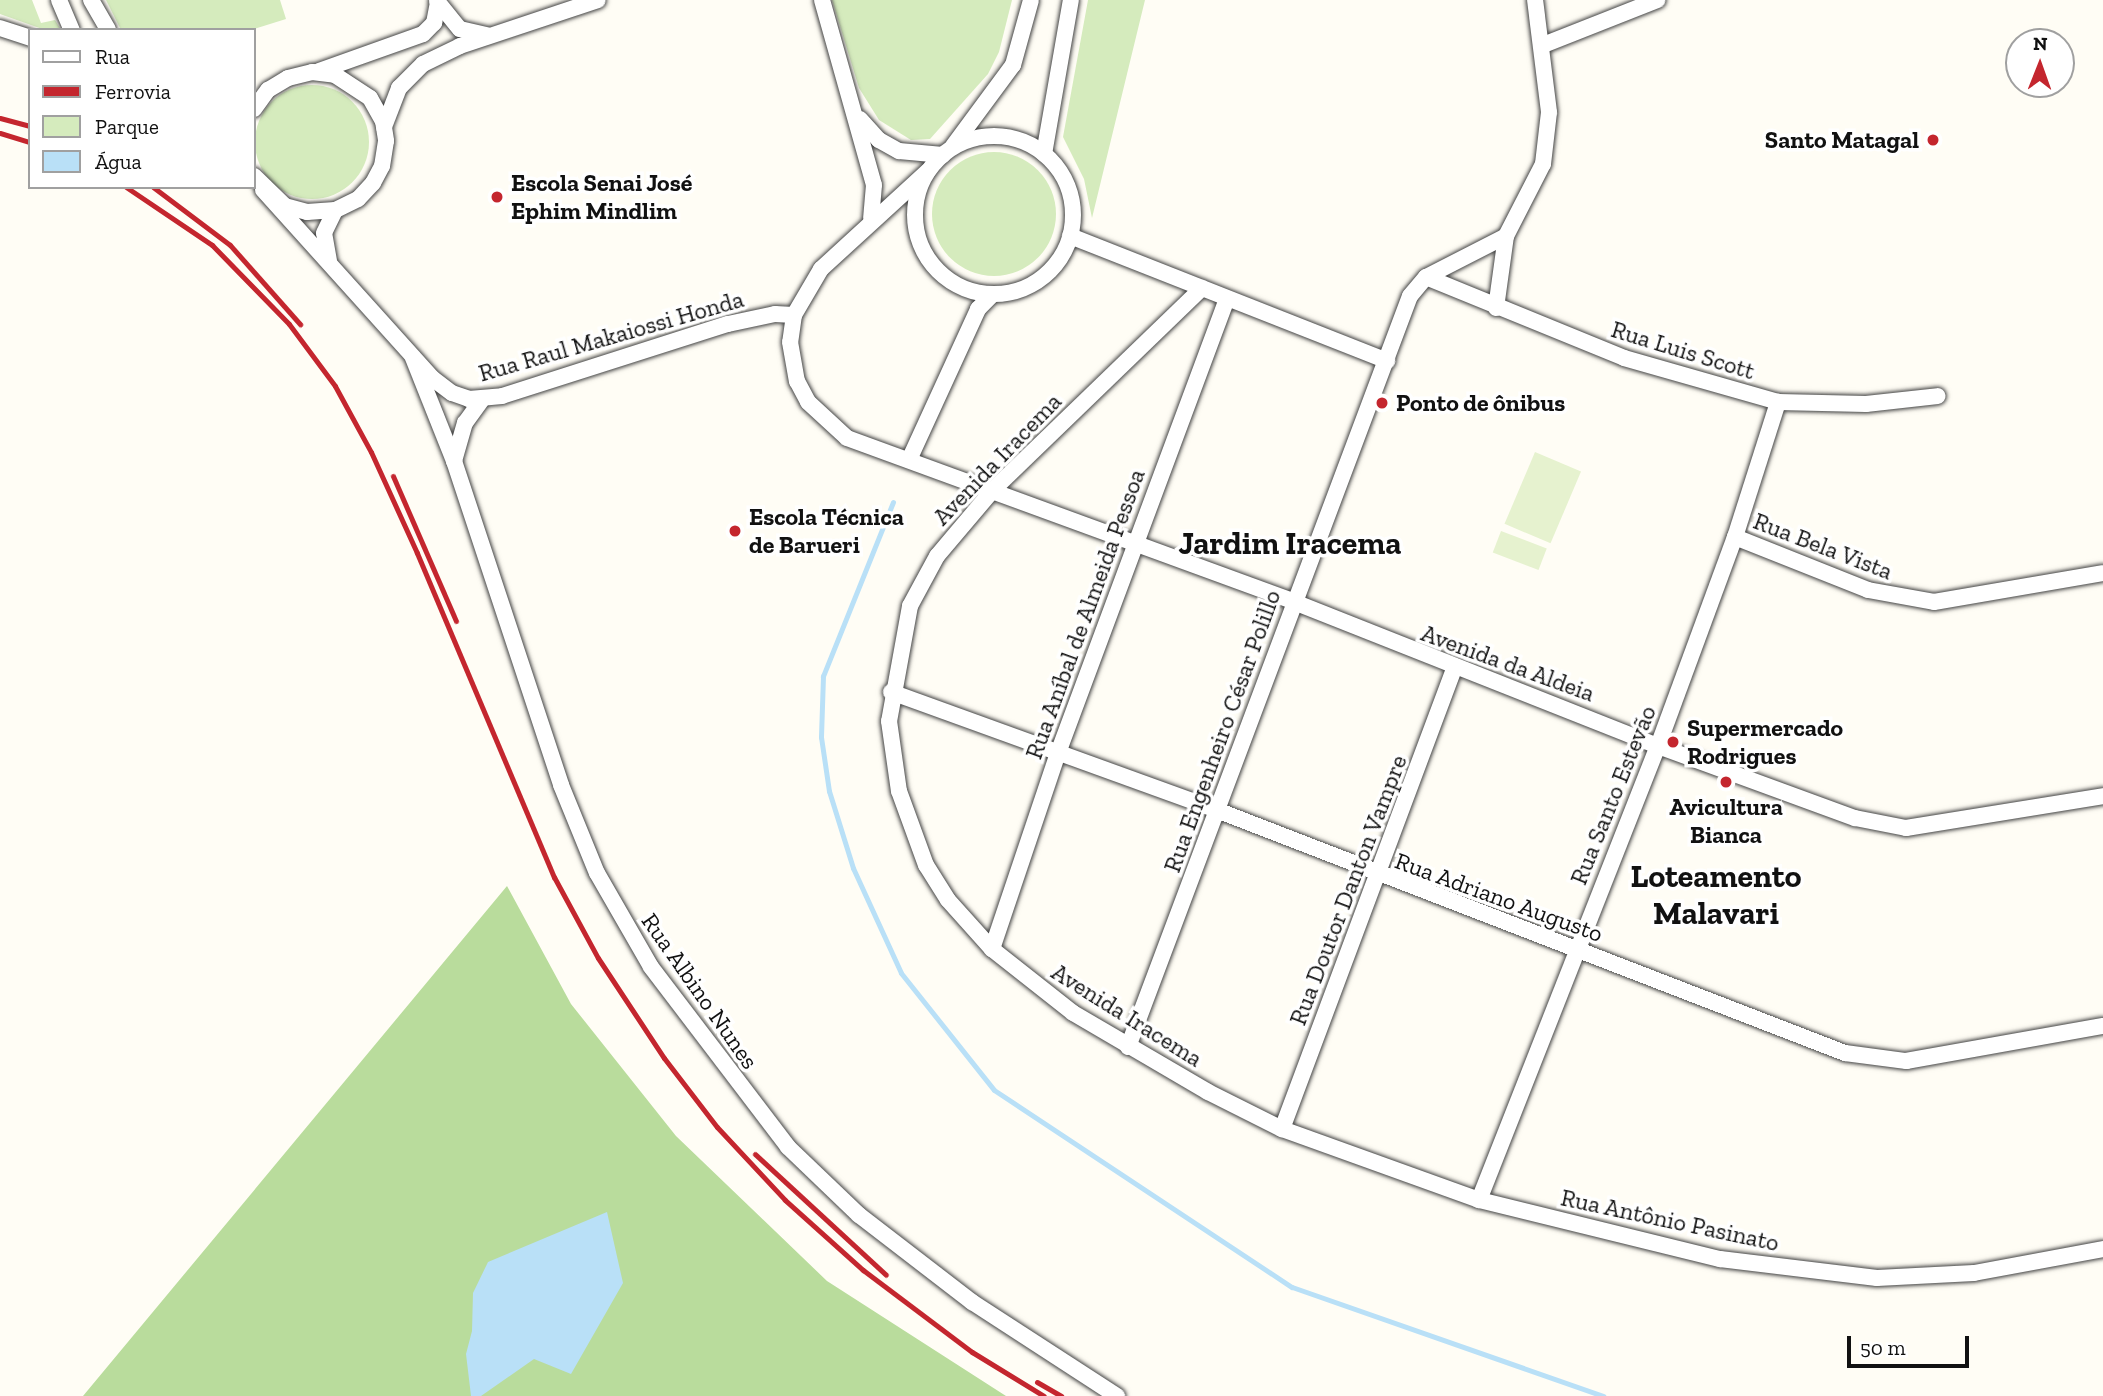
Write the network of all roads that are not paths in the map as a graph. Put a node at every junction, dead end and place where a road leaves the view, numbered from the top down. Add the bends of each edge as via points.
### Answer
1 (58, 0) edge
2 (91, 0) edge
3 (598, 0) edge
4 (822, 0) edge
5 (1031, 0) edge
6 (1071, 0) edge
7 (1535, 0) edge
8 (1657, 0) edge
9 (438, 1) edge
10 (0, 28) edge
11 (71, 28) edge
12 (107, 28) edge
13 (493, 35) junction
14 (28, 37) edge
15 (1543, 45) junction
16 (316, 72) junction
17 (279, 82) junction
18 (256, 87) edge
19 (256, 106) edge
20 (856, 115) junction
21 (384, 127) junction
22 (947, 152) junction
23 (1044, 154) junction
24 (928, 172) junction
25 (256, 180) edge
26 (335, 210) junction
27 (871, 219) junction
28 (1070, 236) junction
29 (1506, 236) junction
30 (330, 264) junction
31 (1426, 277) junction
32 (1202, 288) junction
33 (993, 294) junction
34 (1227, 298) junction
35 (1496, 308) junction
36 (794, 315) junction
37 (413, 358) junction
38 (1387, 361) junction
39 (1938, 396) dead end
40 (482, 400) junction
41 (1778, 402) junction
42 (909, 460) junction
43 (454, 461) junction
44 (992, 491) junction
45 (1735, 537) junction
46 (1134, 542) junction
47 (2103, 573) edge
48 (1294, 602) junction
49 (1455, 666) junction
50 (891, 692) junction
51 (1658, 746) junction
52 (1058, 753) junction
53 (2103, 796) edge
54 (1219, 811) junction
55 (1379, 877) junction
56 (992, 949) junction
57 (1575, 949) junction
58 (2103, 1026) edge
59 (1128, 1047) junction
60 (1282, 1129) junction
61 (1479, 1200) junction
62 (2103, 1249) edge
63 (1117, 1396) edge

1 - 11 street
2 - 12 street
3 - 13 street
4 - 20 street
5 - 22 street via 1013,65
6 - 23 street
7 - 15 street
8 - 15 street
9 - 13 street via 464,32
9 - 16 street via 434,23 423,34
10 - 14 street
13 - 21 street via 415,69 398,88
15 - 29 street via 1548,139 1533,189
16 - 17 street
16 - 21 street via 359,87
17 - 18 street
17 - 19 street
20 - 22 street via 888,146 908,153
20 - 27 street via 874,185
21 - 26 street via 385,154 376,178 361,196
22 - 23 street via 970,140 1000,137
22 - 24 street
23 - 28 street via 1069,191
24 - 27 street
24 - 33 street via 915,206 921,247 947,278 969,290
25 - 26 street via 296,210
25 - 30 street
26 - 30 street via 324,233
27 - 36 street via 821,269
28 - 32 street
28 - 33 street via 1061,258 1041,279 1022,289
29 - 31 street
29 - 35 street
30 - 37 street
31 - 35 street, Rua Luis Scott
31 - 38 street, Rua Engenheiro César Polillo via 1409,296
32 - 34 street
32 - 44 street, Avenida Iracema
33 - 42 street via 978,309
34 - 38 street
34 - 46 street, Rua Aníbal de Almeida Pessoa
35 - 41 street, Rua Luis Scott via 1624,358
36 - 40 street, Rua Raul Makaiossi Honda via 775,314 728,324
36 - 42 street, Avenida da Aldeia via 792,361 808,402 847,438
37 - 40 street, Rua Raul Makaiossi Honda via 452,393
37 - 43 street, Rua Albino Nunes
38 - 48 street, Rua Engenheiro César Polillo
39 - 41 street, Rua Luis Scott via 1866,404
40 - 43 street via 465,423
41 - 45 street, Rua Santo Estevão
42 - 44 street, Avenida da Aldeia
43 - 63 street, Rua Albino Nunes via 561,785 597,873 651,967 726,1072 788,1147 859,1216 972,1302
44 - 46 street, Avenida da Aldeia
44 - 50 street, Avenida Iracema via 921,581 909,606
45 - 47 street, Rua Bela Vista via 1868,590 1934,602
45 - 51 street, Rua Santo Estevão
46 - 48 street, Avenida da Aldeia
46 - 52 street, Rua Aníbal de Almeida Pessoa
48 - 49 street, Avenida da Aldeia
48 - 54 street, Rua Engenheiro César Polillo
49 - 51 street, Avenida da Aldeia
49 - 55 street, Rua Doutor Danton Vampre
50 - 52 street, Rua Adriano Augusto
50 - 56 street, Avenida Iracema via 889,720 910,831 948,900
51 - 53 street, Avenida da Aldeia via 1819,807 1906,828
51 - 57 street, Rua Santo Estevão
52 - 54 street, Rua Adriano Augusto
52 - 56 street, Rua Aníbal de Almeida Pessoa
54 - 55 street, Rua Adriano Augusto
54 - 59 street, Rua Engenheiro César Polillo
55 - 57 street, Rua Adriano Augusto
55 - 60 street, Rua Doutor Danton Vampre
56 - 59 street, Avenida Iracema via 1073,1013
57 - 58 street, Rua Adriano Augusto via 1813,1042 1872,1059 1906,1061
57 - 61 street, Rua Santo Estevão
59 - 60 street, Avenida Iracema
60 - 61 street, Avenida Iracema
61 - 62 street, Rua Antônio Pasinato via 1720,1259 1877,1278 1974,1273

